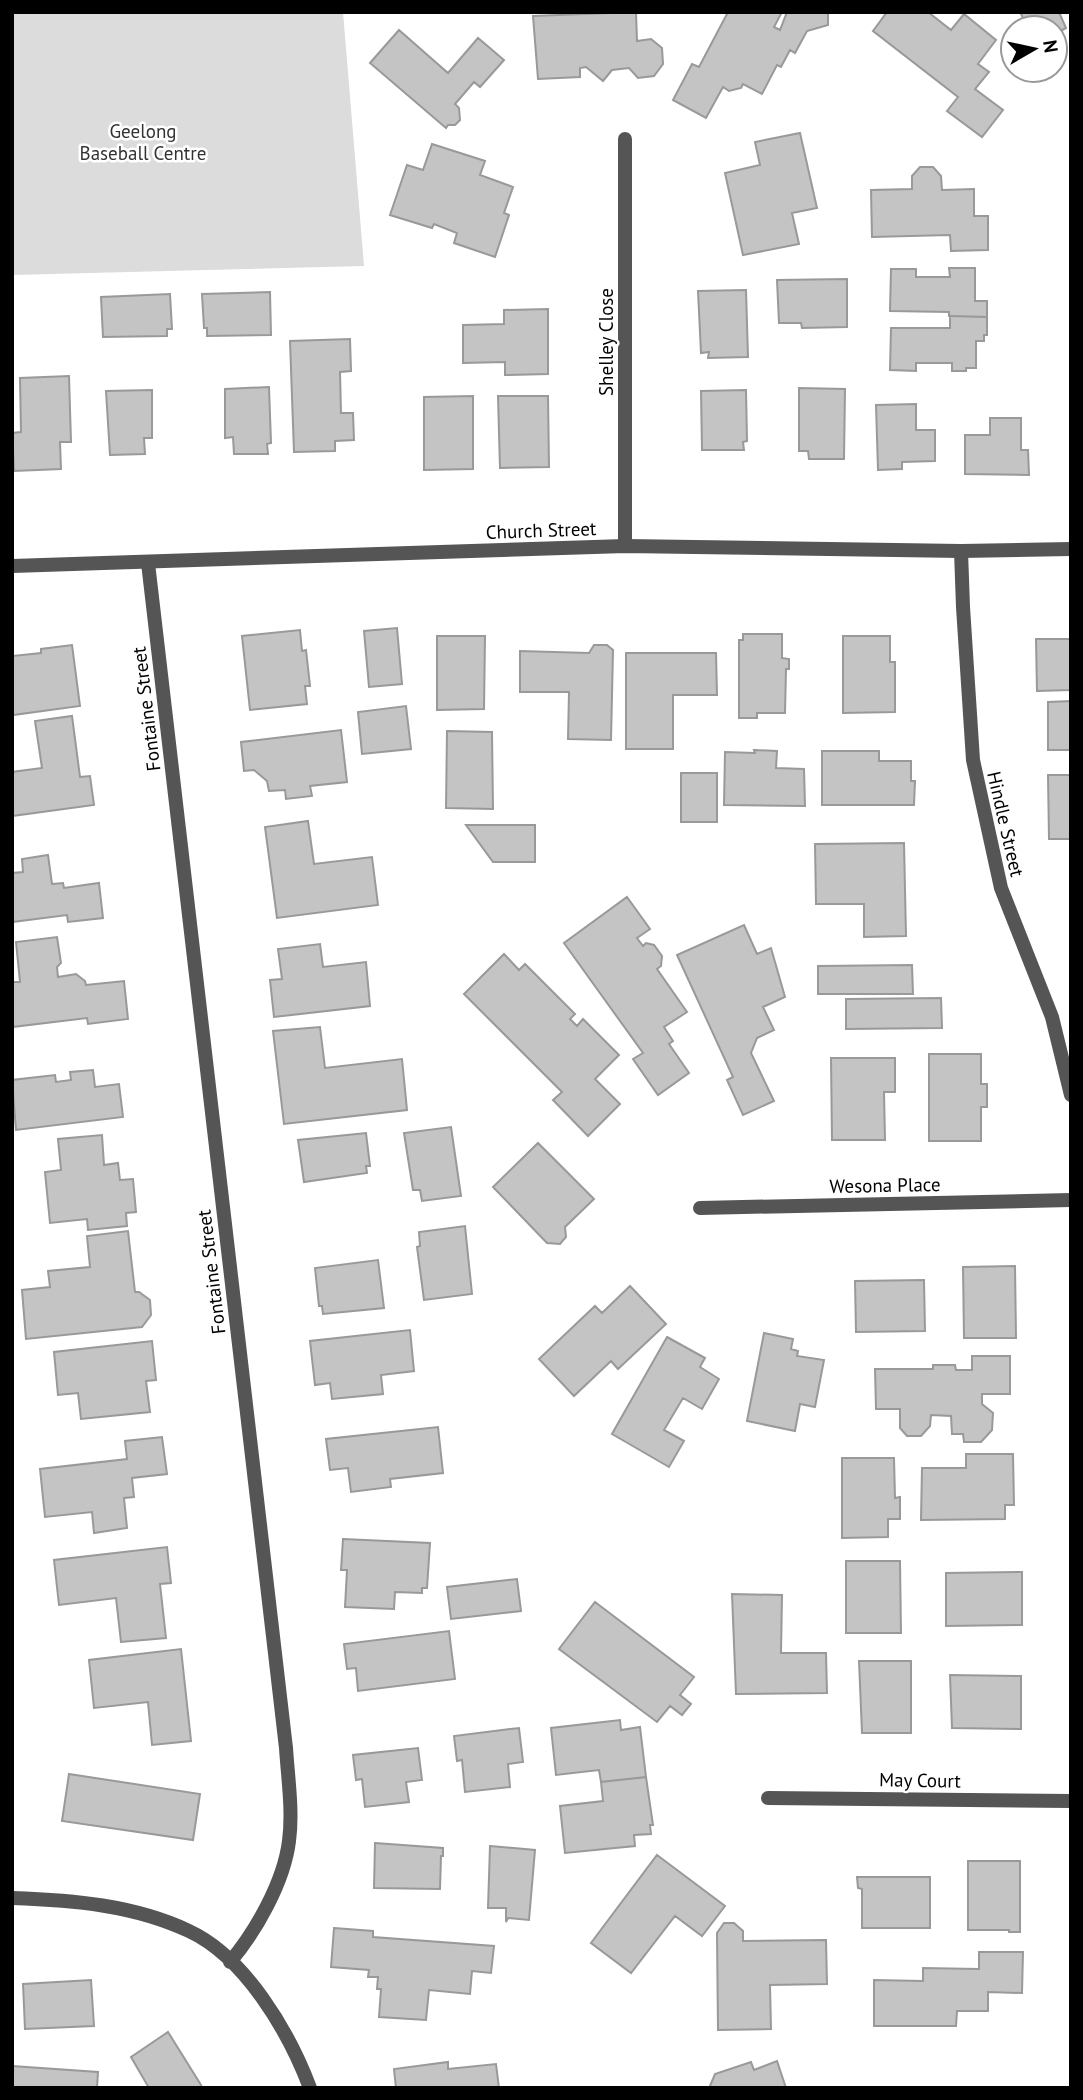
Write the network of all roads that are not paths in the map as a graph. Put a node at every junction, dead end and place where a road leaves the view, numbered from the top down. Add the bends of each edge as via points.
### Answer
1 (625, 139) dead end
2 (625, 546) junction
3 (1071, 549) edge
4 (961, 551) junction
5 (148, 563) junction
6 (12, 566) edge
7 (1071, 1095) edge
8 (1071, 1200) edge
9 (701, 1208) dead end
10 (768, 1798) dead end
11 (1071, 1801) edge
12 (12, 1898) edge
13 (230, 1962) junction
14 (310, 2088) edge

1 - 2 street, Shelley Close
2 - 4 street, Church Street
2 - 5 street, Church Street
3 - 4 street, Church Street
4 - 7 street, Hindle Street via 973,760 1001,888 1052,1017
5 - 6 street, Church Street
5 - 13 street, Fontaine Street via 290,1809 284,1863 248,1941
8 - 9 street, Wesona Place
10 - 11 street, May Court
12 - 13 street via 104,1904 145,1915 190,1931
13 - 14 street via 282,2026

